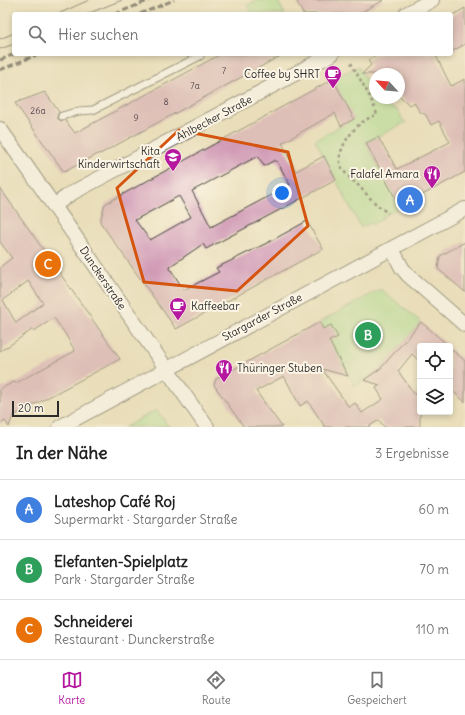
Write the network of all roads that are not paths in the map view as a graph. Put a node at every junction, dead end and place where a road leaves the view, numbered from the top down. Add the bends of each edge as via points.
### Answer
1 (432, 0) edge
2 (410, 12) edge
3 (200, 56) dead end
4 (328, 56) edge
5 (62, 116) dead end
6 (0, 129) edge
7 (54, 206) junction
8 (465, 209) edge
9 (392, 249) junction
10 (465, 325) edge
11 (165, 369) junction
12 (60, 427) edge
13 (207, 427) edge

1 - 2 street
3 - 5 lane via 93,110
4 - 7 street, Ahlbecker Straße via 70,194
6 - 7 street, Dunckerstraße
7 - 11 street, Dunckerstraße
8 - 9 street, Stargarder Straße
9 - 10 street via 408,275
9 - 11 street, Stargarder Straße
11 - 12 street, Stargarder Straße
11 - 13 street, Dunckerstraße

